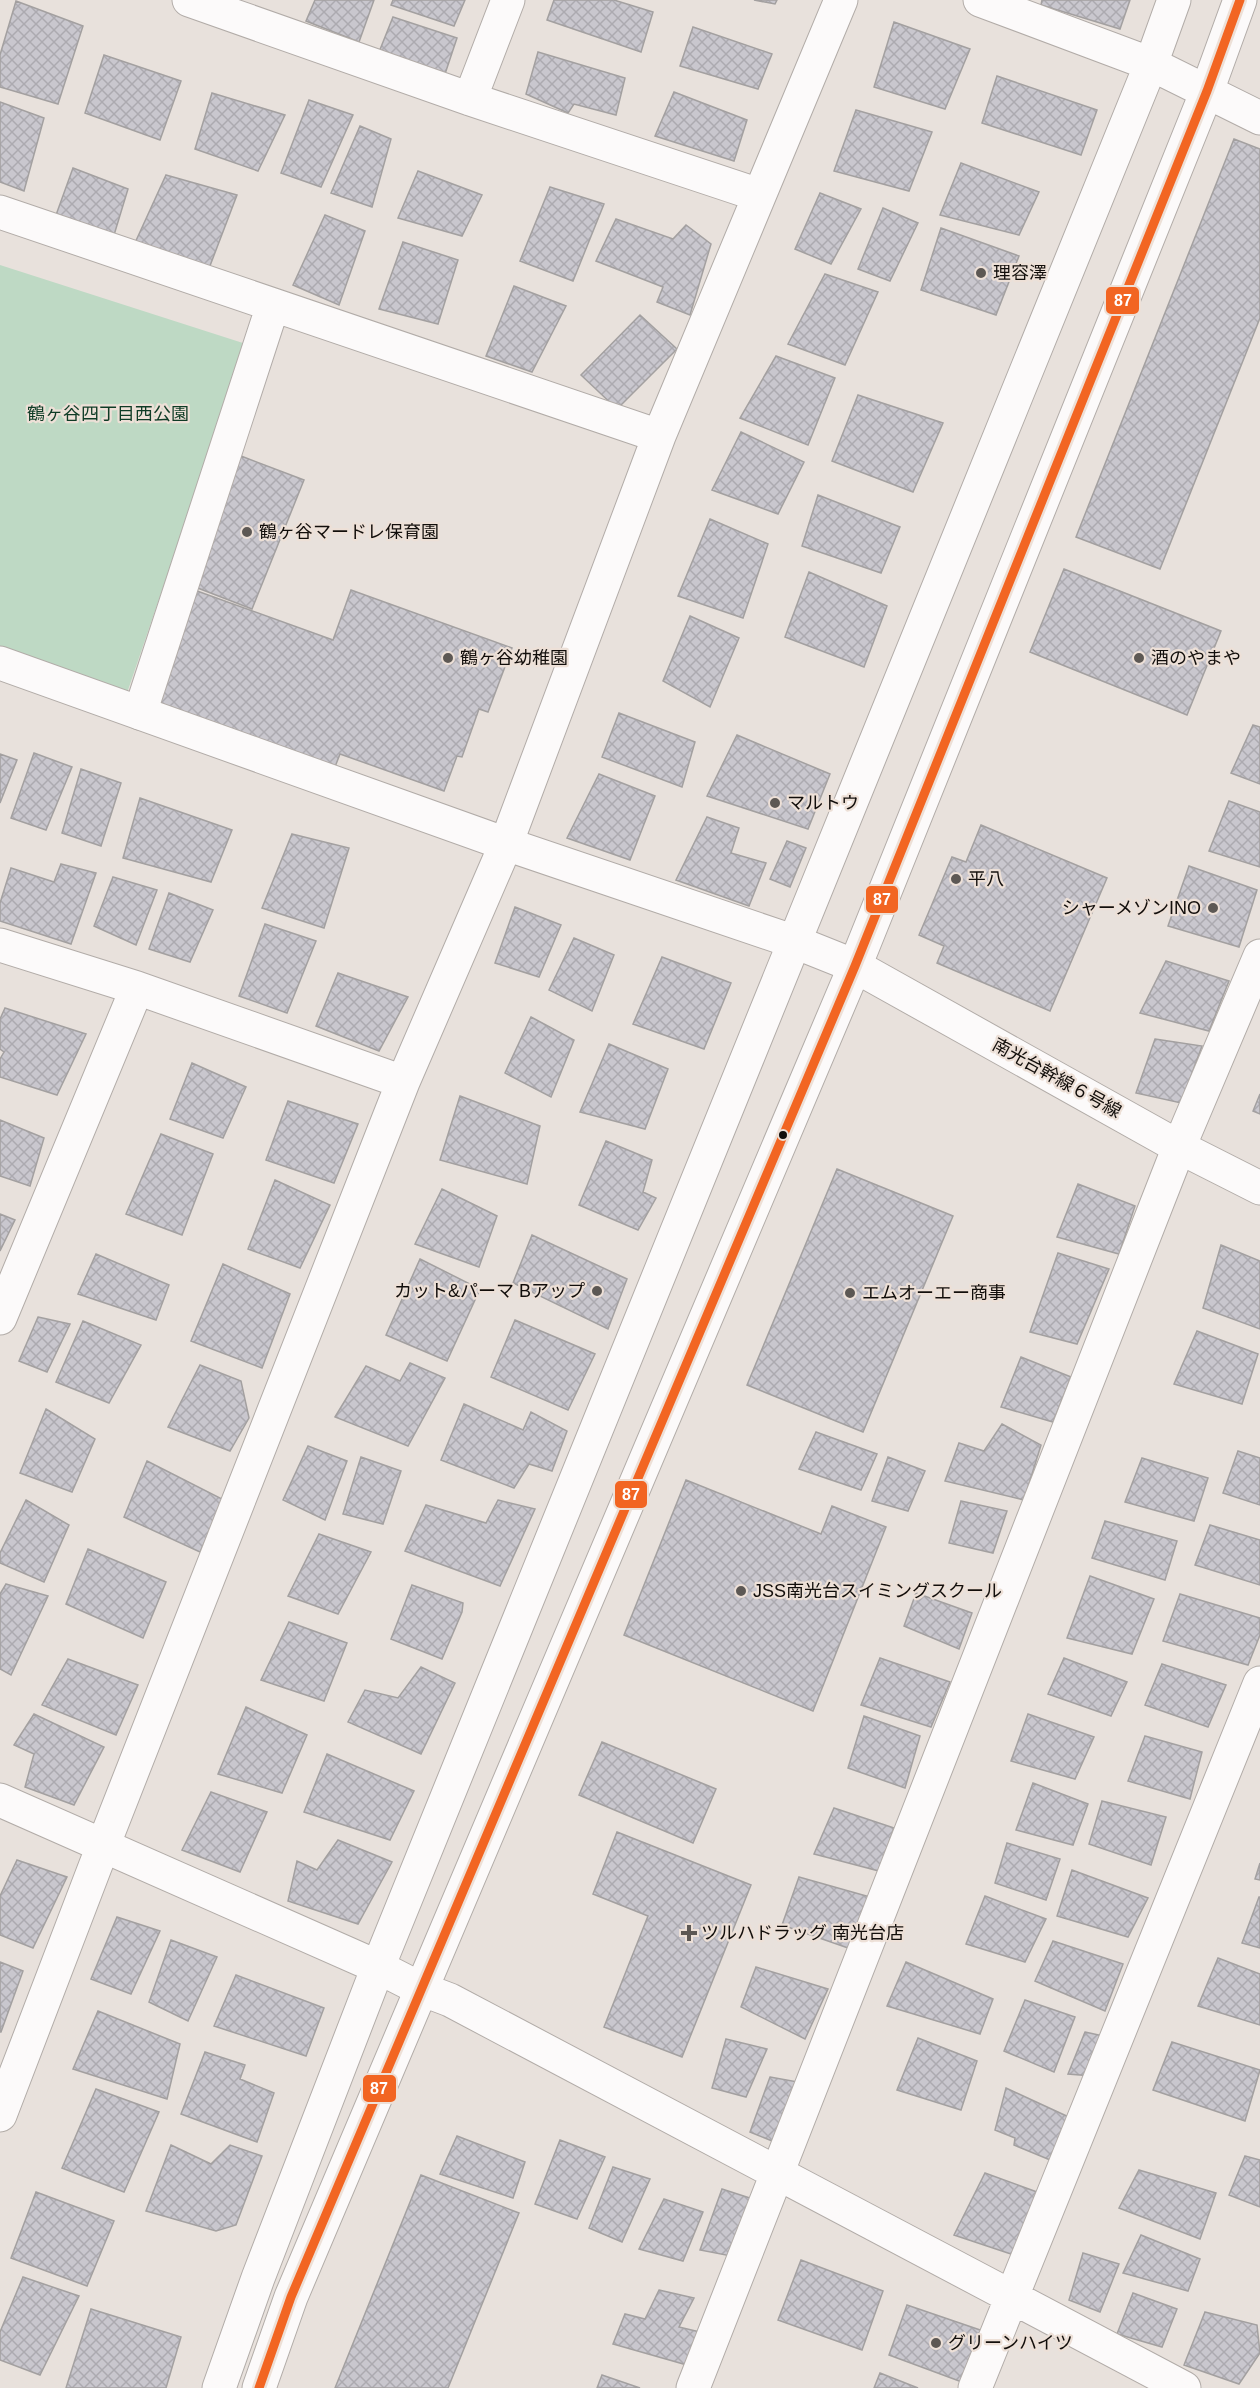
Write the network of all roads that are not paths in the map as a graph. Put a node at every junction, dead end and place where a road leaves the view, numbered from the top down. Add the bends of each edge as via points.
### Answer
1 (189, 0) edge
2 (508, 0) edge
3 (841, 0) edge
4 (980, 0) edge
5 (1174, 0) edge
6 (1240, 0) edge
7 (240, 8) edge
8 (1151, 64) junction
9 (1207, 91) junction
10 (470, 99) junction
11 (1260, 118) edge
12 (759, 195) junction
13 (0, 212) edge
14 (273, 306) junction
15 (659, 436) junction
16 (0, 663) edge
17 (140, 713) junction
18 (506, 844) junction
19 (795, 942) junction
20 (0, 945) edge
21 (1260, 956) edge
22 (855, 966) junction
23 (137, 988) junction
24 (403, 1082) junction
25 (1179, 1147) junction
26 (1260, 1188) edge
27 (0, 1318) edge
28 (1260, 1683) edge
29 (0, 1800) edge
30 (103, 1846) junction
31 (378, 1967) junction
32 (421, 1989) junction
33 (0, 2115) edge
34 (776, 2173) junction
35 (1011, 2298) junction
36 (219, 2388) edge
37 (259, 2388) edge
38 (693, 2388) edge
39 (975, 2388) edge
40 (1184, 2388) edge

1 - 7 street
2 - 10 street
3 - 12 street
4 - 8 street
5 - 8 street
6 - 9 street
7 - 10 street
8 - 9 street
8 - 19 street
9 - 11 street
9 - 22 street
10 - 12 street
12 - 15 street
13 - 14 street
14 - 15 street
14 - 17 street
15 - 18 street
16 - 17 street, 南光台幹線６号線
17 - 18 street, 南光台幹線６号線
18 - 19 street, 南光台幹線６号線
18 - 24 street
19 - 22 street, 南光台幹線６号線
19 - 31 street
20 - 23 street
21 - 25 street
22 - 25 street, 南光台幹線６号線
22 - 32 street
23 - 24 street
23 - 27 street
24 - 30 street
25 - 26 street, 南光台幹線６号線
25 - 34 street
28 - 35 street
29 - 30 street
30 - 31 street
30 - 33 street
31 - 32 street
31 - 36 street
32 - 34 street via 450,2000
32 - 37 street via 291,2297
34 - 35 street
34 - 38 street
35 - 39 street
35 - 40 street

